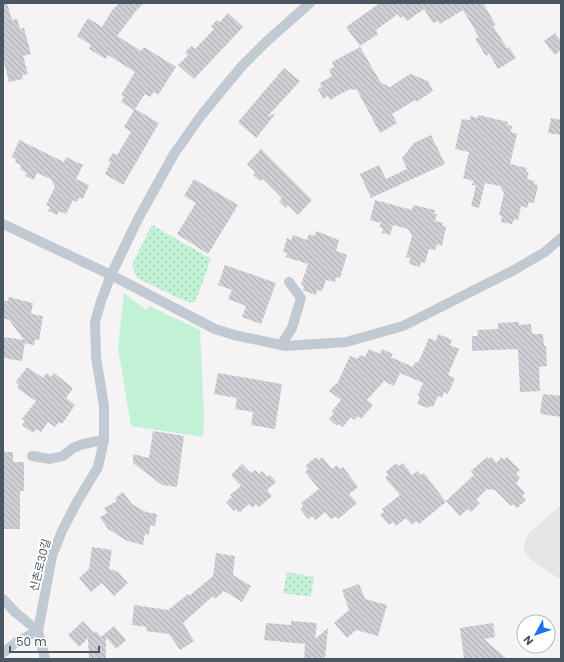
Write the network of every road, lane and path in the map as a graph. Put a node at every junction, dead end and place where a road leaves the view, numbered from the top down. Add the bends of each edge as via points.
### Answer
1 (310, 3) edge
2 (3, 224) edge
3 (561, 238) edge
4 (111, 275) junction
5 (289, 282) dead end
6 (281, 345) junction
7 (104, 440) junction
8 (32, 456) dead end
9 (3, 598) edge
10 (38, 631) junction
11 (3, 653) edge
12 (45, 659) edge

1 - 4 street, 신촌로30길 via 241,67 200,117 174,154
2 - 4 street
3 - 6 street via 545,252 514,270 403,326 346,342
4 - 6 street via 215,329
4 - 7 street, 신촌로30길 via 95,322 96,356 104,406
5 - 6 street via 301,298 292,328
7 - 8 street via 82,444 63,456 50,459
7 - 10 street, 신촌로30길 via 98,467 62,531 52,556
9 - 10 street
10 - 11 street via 14,642
10 - 12 street

